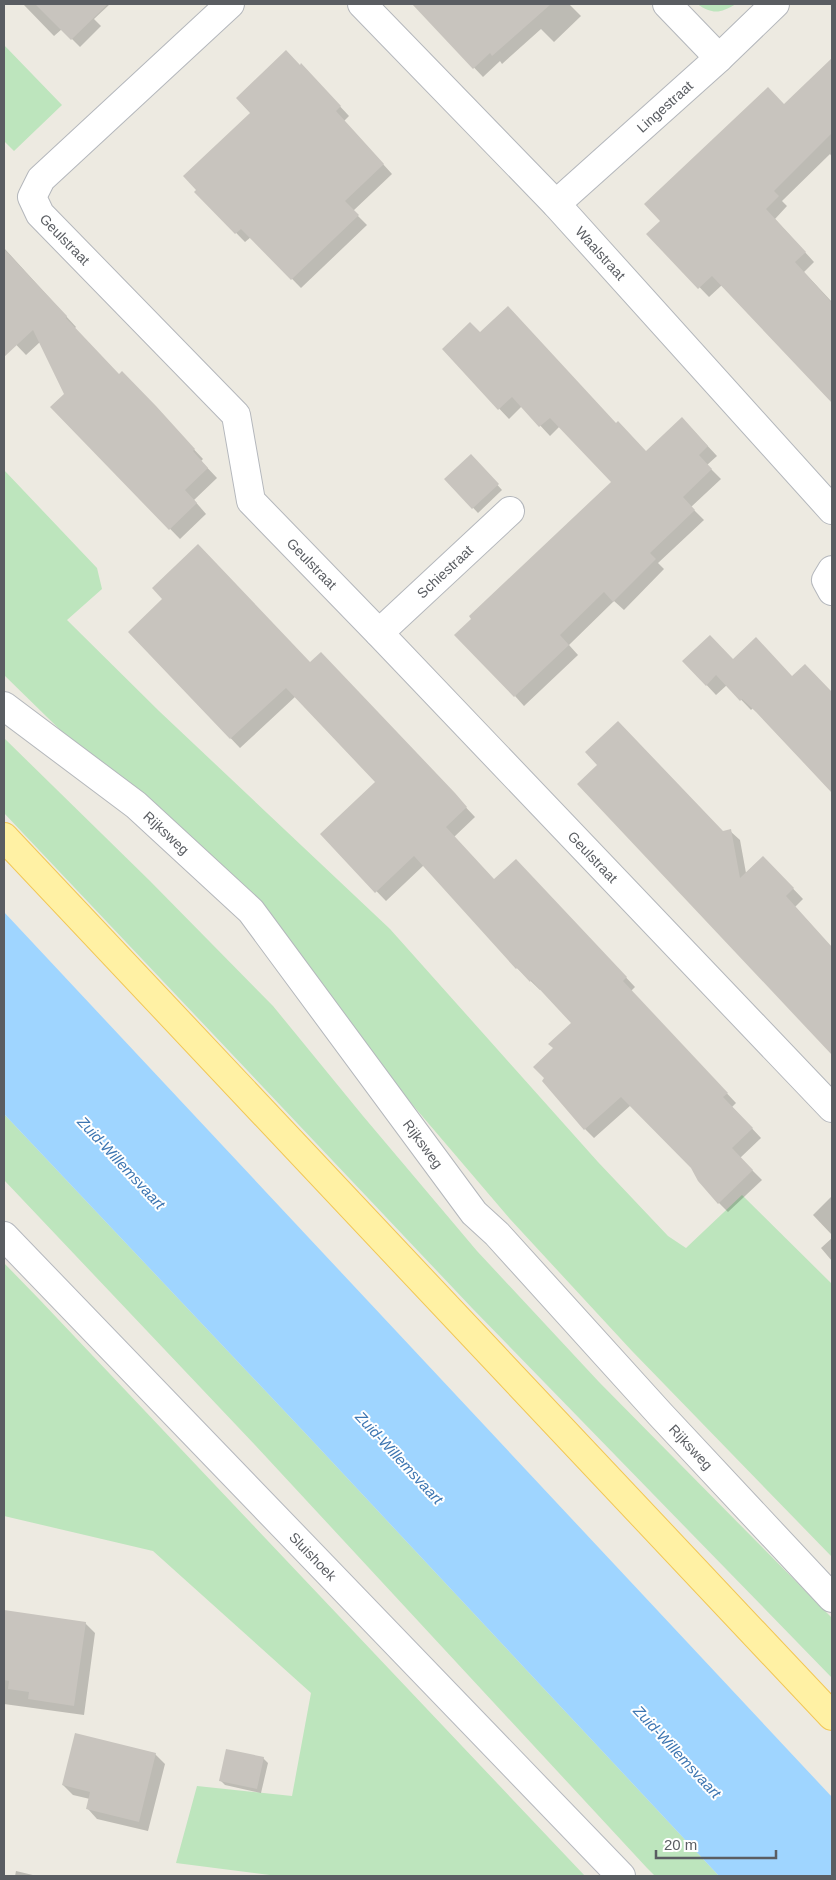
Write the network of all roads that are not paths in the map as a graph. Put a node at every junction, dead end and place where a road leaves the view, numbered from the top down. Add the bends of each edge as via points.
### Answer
1 (230, 4) edge
2 (362, 4) edge
3 (667, 4) edge
4 (775, 4) edge
5 (719, 58) junction
6 (556, 204) junction
7 (832, 510) edge
8 (510, 511) dead end
9 (832, 570) edge
10 (832, 592) edge
11 (379, 633) junction
12 (4, 706) edge
13 (4, 837) edge
14 (832, 1108) edge
15 (4, 1236) edge
16 (832, 1598) edge
17 (832, 1716) edge
18 (621, 1876) edge

1 - 11 street, Geulstraat via 41,179 32,197 40,214 236,415 251,501
2 - 6 street, Waalstraat
3 - 5 street
4 - 5 street, Lingestraat
5 - 6 street, Lingestraat
6 - 7 street, Waalstraat
8 - 11 street, Schiestraat
9 - 10 street via 826,580
11 - 14 street, Geulstraat
12 - 16 street, Rijksweg via 136,804 251,911 474,1213 497,1234
13 - 17 main road
15 - 18 street, Sluishoek

